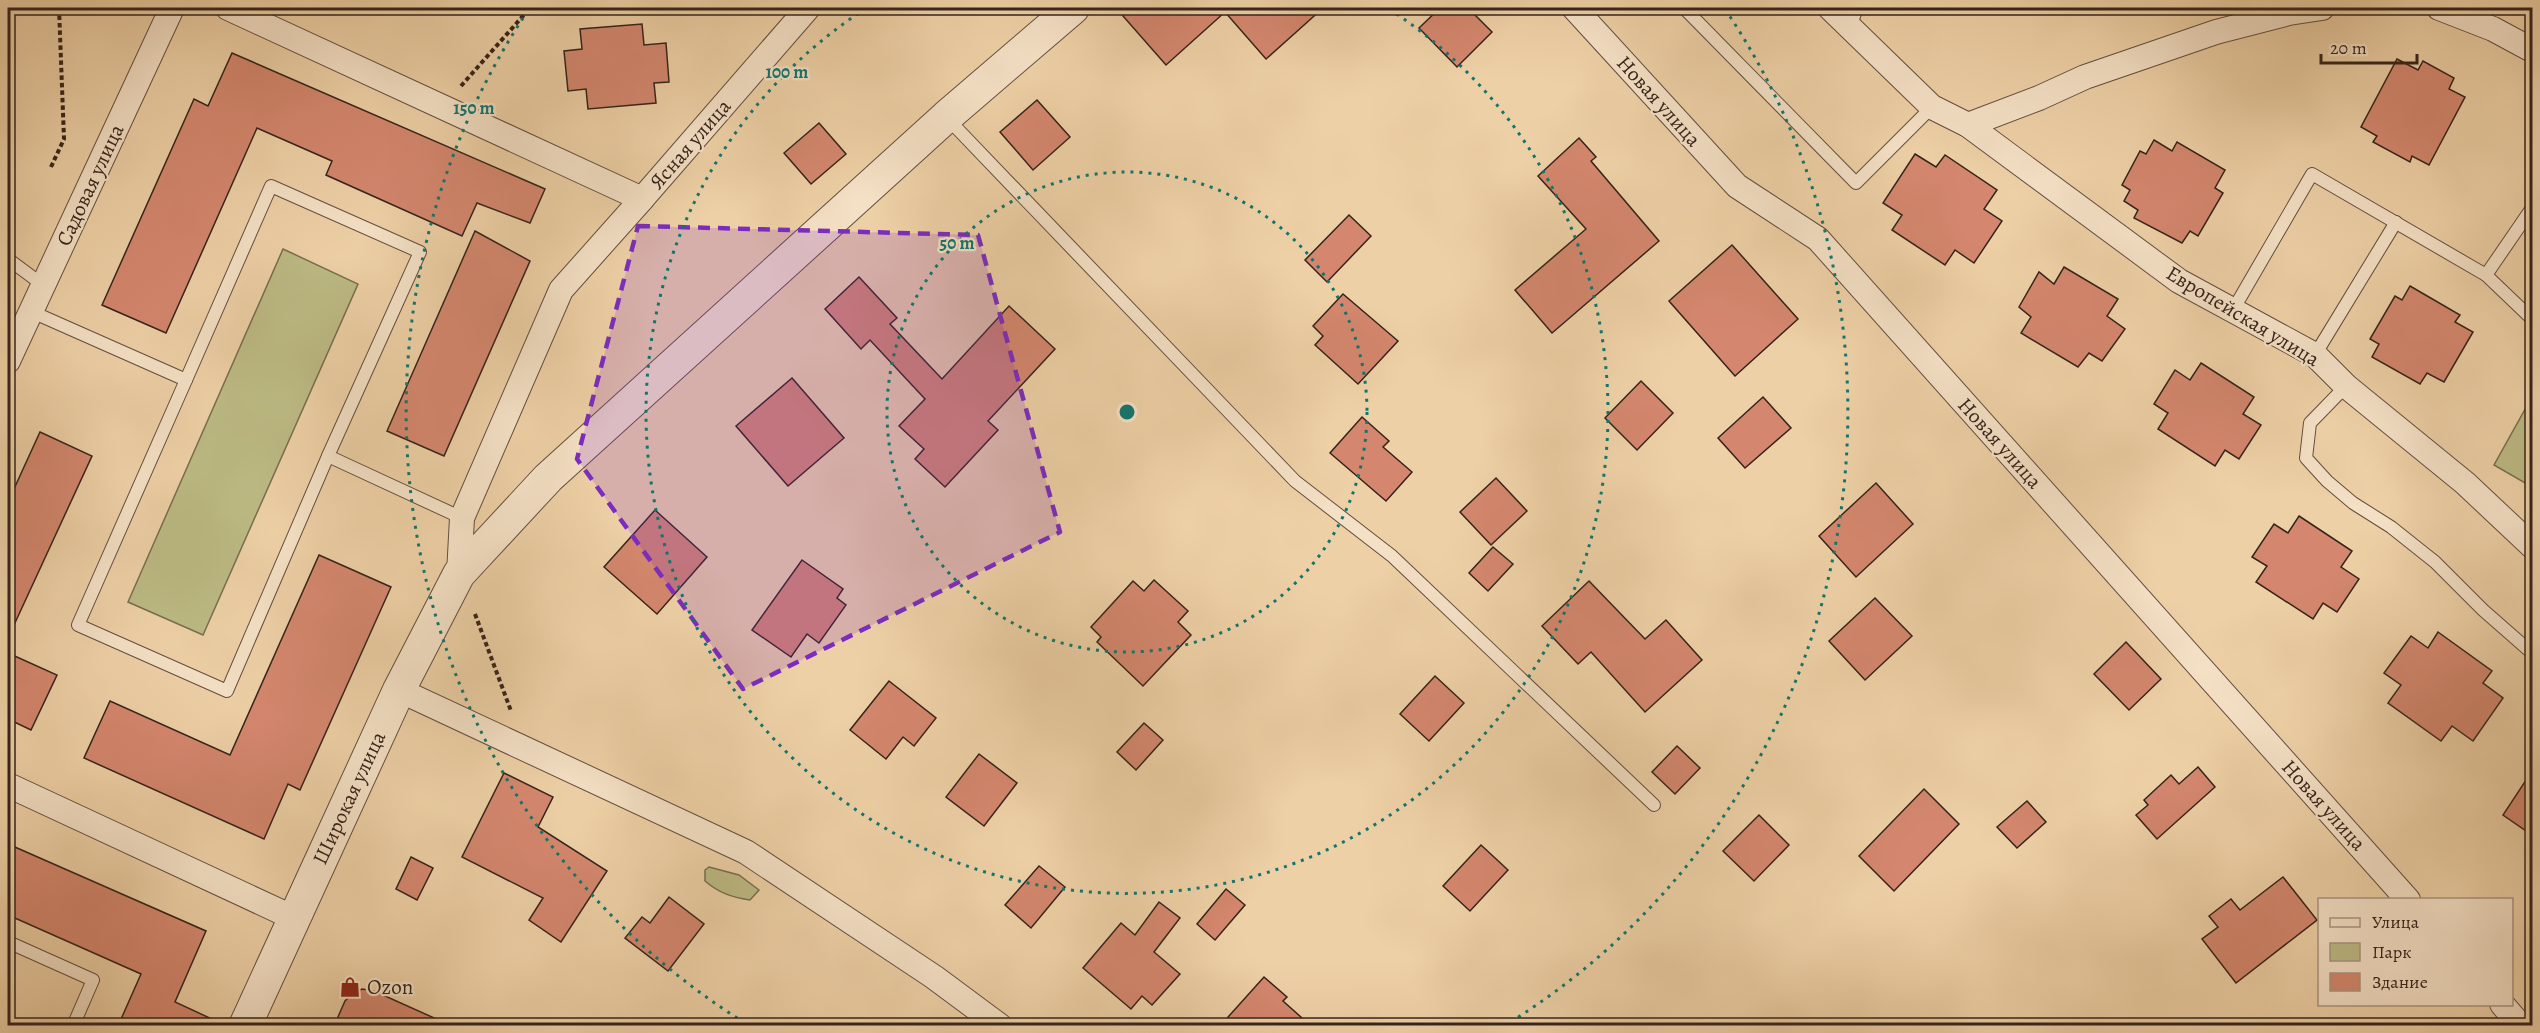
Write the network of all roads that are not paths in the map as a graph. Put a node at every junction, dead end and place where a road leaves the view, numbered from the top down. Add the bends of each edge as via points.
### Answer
1 (172, 8) edge
2 (228, 8) edge
3 (808, 8) edge
4 (1073, 8) edge
5 (1574, 8) edge
6 (1684, 8) edge
7 (1830, 8) edge
8 (2322, 8) edge
9 (2439, 8) edge
10 (1853, 17) edge
11 (2532, 50) edge
12 (1932, 107) junction
13 (946, 117) junction
14 (1968, 124) junction
15 (642, 199) junction
16 (2532, 208) edge
17 (2396, 222) junction
18 (8, 259) edge
19 (2486, 275) junction
20 (43, 285) junction
21 (2233, 310) junction
22 (30, 311) junction
23 (2532, 320) edge
24 (2315, 355) junction
25 (8, 361) edge
26 (186, 380) junction
27 (2346, 386) junction
28 (328, 456) junction
29 (462, 518) junction
30 (2532, 546) edge
31 (459, 574) junction
32 (2532, 653) edge
33 (399, 690) junction
34 (8, 785) edge
35 (1654, 805) dead end
36 (2406, 898) edge
37 (294, 918) junction
38 (8, 942) edge
39 (2503, 1006) edge
40 (73, 1026) edge
41 (246, 1026) edge
42 (1000, 1026) edge
43 (2521, 1026) edge

1 - 20 street, Садовая улица
2 - 15 street
3 - 15 street, Ясная улица
4 - 13 street, Широкая улица
5 - 36 street, Новая улица via 1737,186 1818,239
6 - 12 lane via 1856,183
7 - 10 street, Европейская улица
8 - 14 street via 2216,32 2085,76
9 - 11 street via 2493,29
10 - 12 street, Европейская улица
12 - 14 street, Европейская улица
13 - 31 street, Широкая улица via 548,478
13 - 35 lane via 1295,481 1392,556
14 - 21 street, Европейская улица via 2179,281
15 - 29 street, Ясная улица via 561,290
16 - 19 lane
17 - 19 lane
17 - 21 lane via 2312,174
17 - 24 lane
18 - 20 lane
19 - 23 lane
20 - 22 street, Садовая улица
21 - 24 street, Европейская улица
22 - 25 street, Садовая улица
22 - 26 lane
24 - 27 street, Европейская улица
26 - 28 lane via 271,186 420,252
26 - 28 lane via 78,625 227,691
27 - 30 street, Европейская улица via 2465,483
27 - 32 lane via 2310,423 2306,458 2353,503 2435,562
28 - 29 lane
29 - 31 street
31 - 33 street, Широкая улица
33 - 37 street, Широкая улица
33 - 42 street via 746,852 934,977
34 - 37 street
37 - 41 street, Широкая улица
38 - 40 lane via 93,980
39 - 43 street

